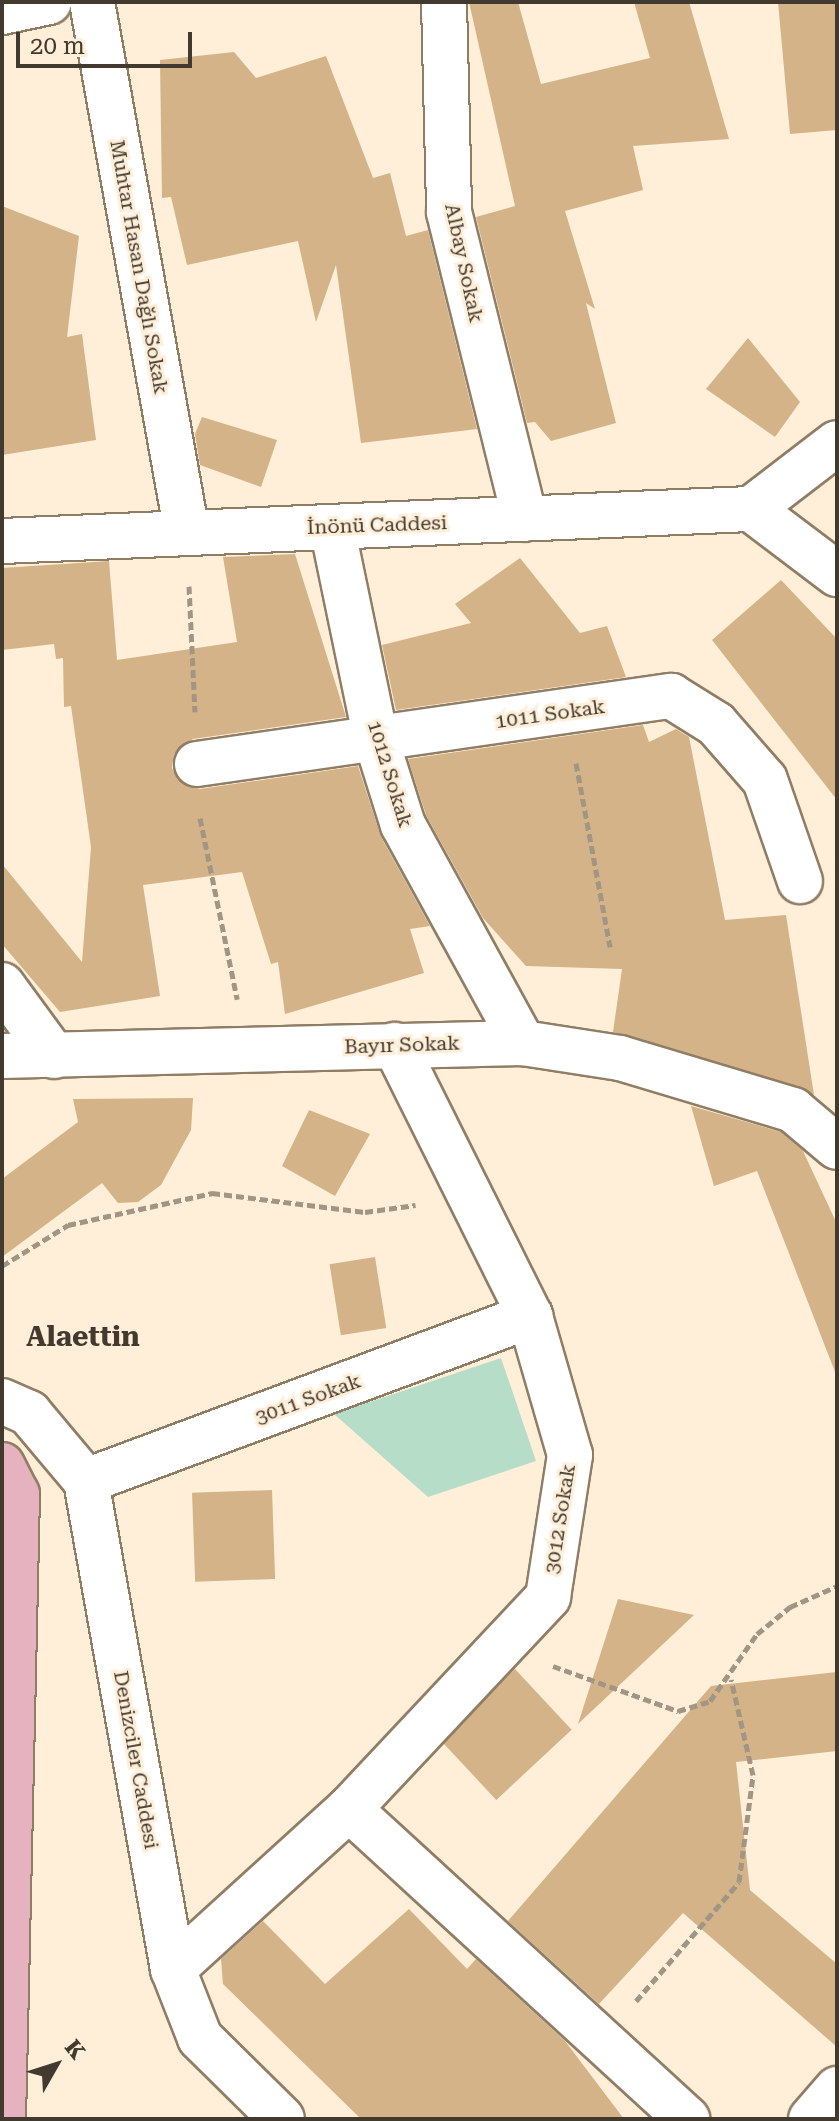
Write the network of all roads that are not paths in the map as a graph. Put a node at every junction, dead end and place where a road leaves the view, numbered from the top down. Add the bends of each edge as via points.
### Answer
1 (49, 2) edge
2 (92, 2) edge
3 (444, 2) edge
4 (2, 12) edge
5 (837, 443) edge
6 (751, 509) junction
7 (525, 519) junction
8 (332, 527) junction
9 (187, 533) junction
10 (2, 541) edge
11 (837, 574) edge
12 (376, 739) junction
13 (197, 764) dead end
14 (800, 881) dead end
15 (2, 985) edge
16 (523, 1043) junction
17 (395, 1045) junction
18 (2, 1056) edge
19 (54, 1056) junction
20 (837, 1147) edge
21 (530, 1316) junction
22 (2, 1401) edge
23 (2, 1465) edge
24 (86, 1481) junction
25 (349, 1809) junction
26 (173, 1969) junction
27 (837, 2089) edge
28 (3, 2119) edge
29 (282, 2119) edge
30 (687, 2119) edge
31 (811, 2119) edge

1 - 4 street
2 - 9 street, Muhtar Hasan Dağlı Sokak
3 - 7 street, Albay Sokak via 449,212
5 - 6 street
6 - 7 street, İnönü Caddesi
6 - 11 street
7 - 8 street, İnönü Caddesi
8 - 9 street, İnönü Caddesi
8 - 12 street, 1012 Sokak
9 - 10 street, İnönü Caddesi
12 - 13 street, 1011 Sokak
12 - 14 street, 1011 Sokak via 671,696 716,724 765,780
12 - 16 street, 1012 Sokak via 403,825
15 - 19 street
16 - 17 street, Bayır Sokak
16 - 20 street, Bayır Sokak via 620,1058 793,1110
17 - 19 street, Bayır Sokak
17 - 21 street, 3012 Sokak
18 - 19 street, Bayır Sokak
21 - 24 street, 3011 Sokak
21 - 25 street, 3012 Sokak via 570,1455 548,1597
22 - 24 street, Denizciler Caddesi via 29,1413
23 - 28 main road via 17,1494
24 - 26 street, Denizciler Caddesi
25 - 26 street, 3012 Sokak
25 - 30 street
26 - 29 street, Denizciler Caddesi via 200,2038
27 - 31 street

